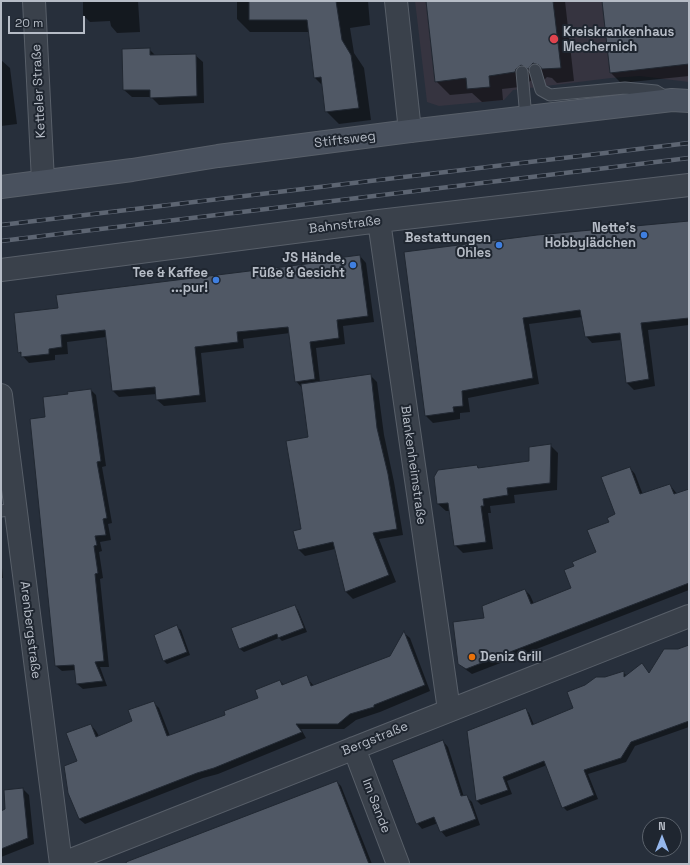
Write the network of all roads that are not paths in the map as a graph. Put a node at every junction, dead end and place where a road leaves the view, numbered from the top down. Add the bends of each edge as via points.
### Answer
1 (34, 1) edge
2 (396, 1) edge
3 (535, 70) dead end
4 (522, 72) dead end
5 (680, 101) edge
6 (526, 118) junction
7 (410, 132) junction
8 (43, 181) junction
9 (689, 185) edge
10 (1, 186) edge
11 (379, 221) junction
12 (1, 270) edge
13 (1, 395) edge
14 (8, 510) edge
15 (689, 616) edge
16 (449, 710) junction
17 (354, 748) junction
18 (61, 864) edge
19 (398, 864) edge

1 - 8 street, Ketteler Straße
2 - 7 street
3 - 5 lane via 541,90 550,95 625,88 656,91
4 - 6 lane
5 - 6 street, Stiftsweg
6 - 7 street, Stiftsweg
7 - 8 street, Stiftsweg
8 - 10 street, Stiftsweg
9 - 11 street, Bahnstraße
11 - 12 street, Bahnstraße
11 - 16 street, Blankenheimstraße
13 - 14 street, Arenbergstraße
14 - 18 street, Arenbergstraße
15 - 16 street, Bergstraße
16 - 17 street, Bergstraße
17 - 18 street, Bergstraße
17 - 19 street, Im Sande

